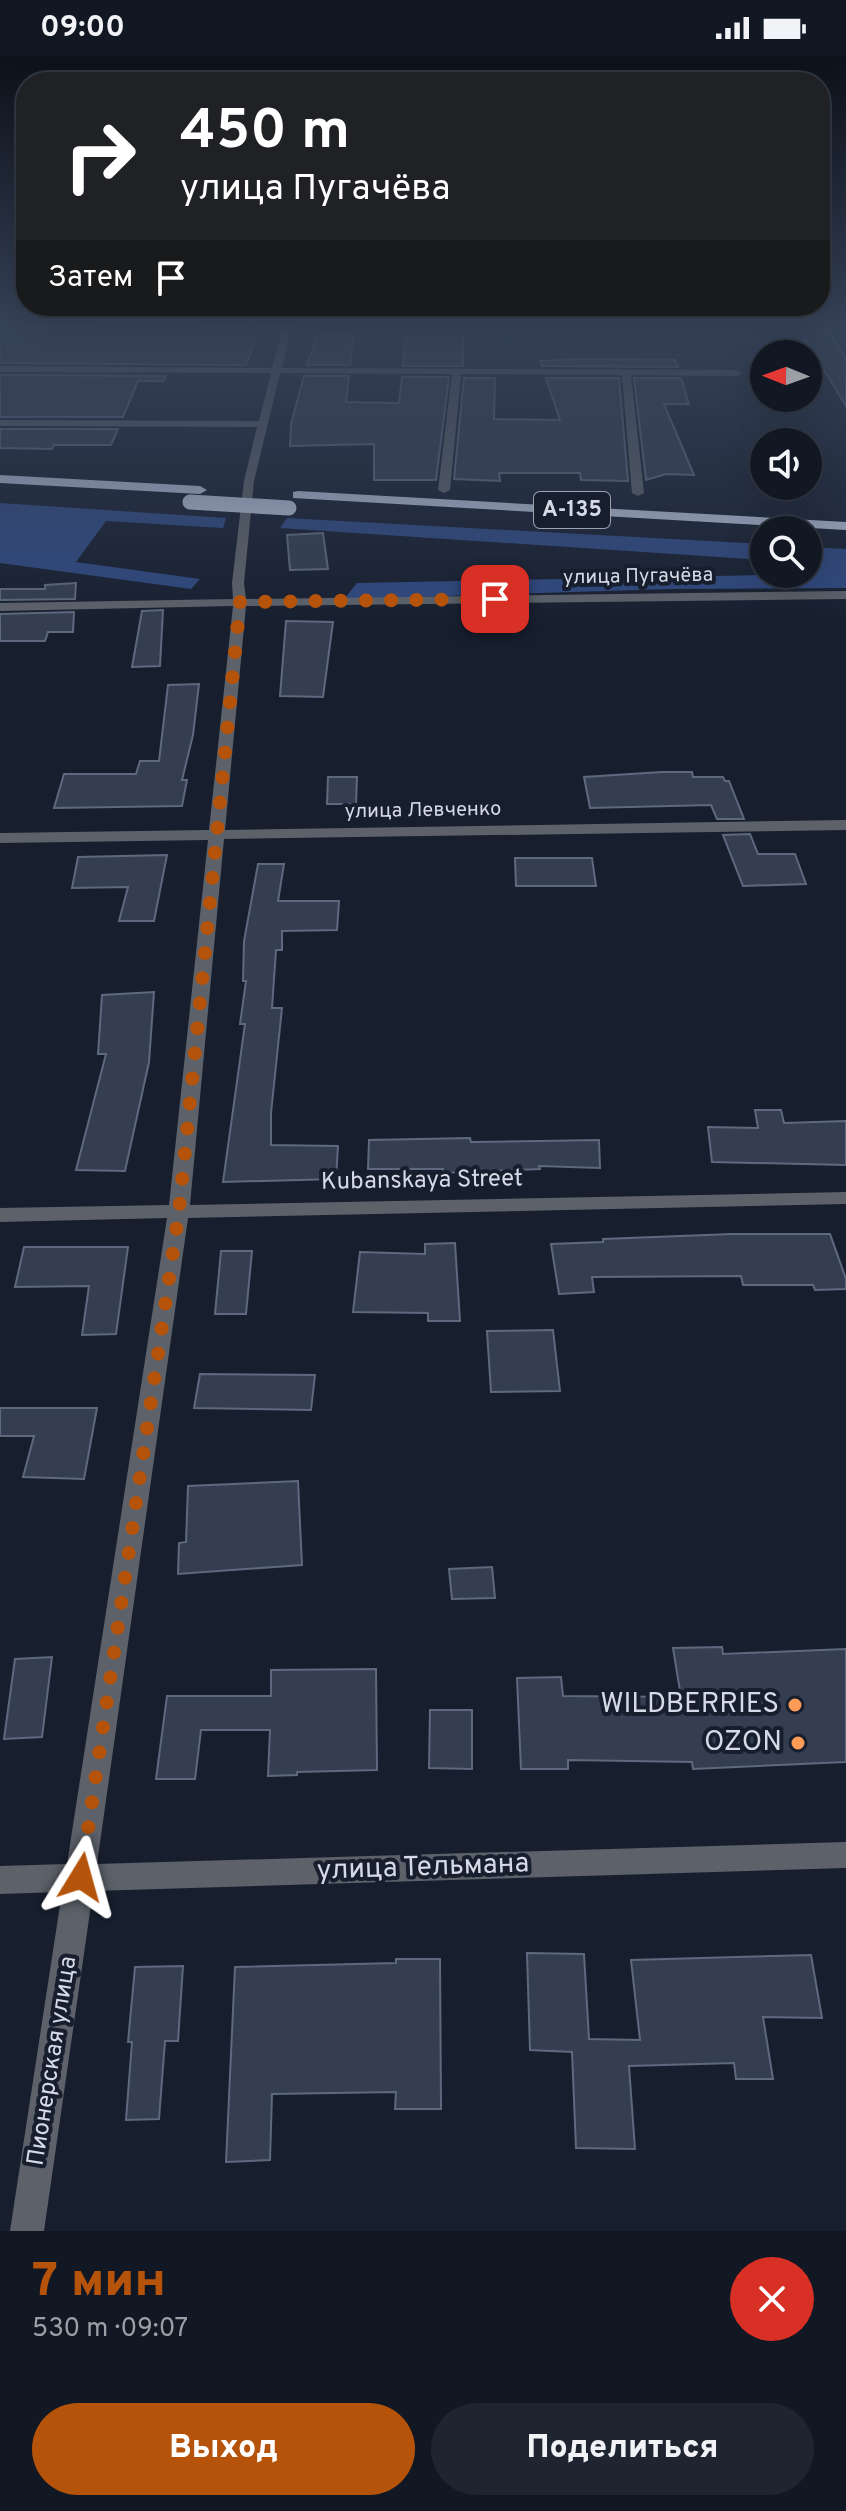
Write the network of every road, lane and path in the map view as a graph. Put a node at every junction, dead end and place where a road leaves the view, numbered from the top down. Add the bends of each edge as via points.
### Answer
1 (261, 426) edge
2 (451, 426) edge
3 (631, 426) edge
4 (0, 479) edge
5 (444, 490) dead end
6 (0, 491) edge
7 (638, 493) dead end
8 (294, 501) junction
9 (846, 526) edge
10 (750, 534) edge
11 (822, 539) edge
12 (846, 540) edge
13 (239, 592) junction
14 (846, 595) edge
15 (0, 607) edge
16 (846, 825) edge
17 (217, 835) junction
18 (0, 838) edge
19 (846, 1198) edge
20 (179, 1211) junction
21 (0, 1215) edge
22 (846, 1855) edge
23 (81, 1877) junction
24 (0, 1880) edge
25 (27, 2231) edge

1 - 13 street, Пионерская улица via 249,481
2 - 5 street
3 - 7 street
4 - 8 highway, А-135
6 - 8 highway, А-135, bridge via 190,502
8 - 9 highway, А-135
8 - 10 highway, А-135
11 - 12 highway
13 - 14 street, улица Пугачёва
13 - 15 street, улица Пугачёва via 191,603
13 - 17 street, Пионерская улица
16 - 17 street, улица Левченко
17 - 18 street, улица Левченко
17 - 20 street, Пионерская улица
19 - 20 street, Kubanskaya Street
20 - 21 street, Kubanskaya Street
20 - 23 street, Пионерская улица
22 - 23 street, улица Тельмана
23 - 24 street, улица Тельмана
23 - 25 street, Пионерская улица

